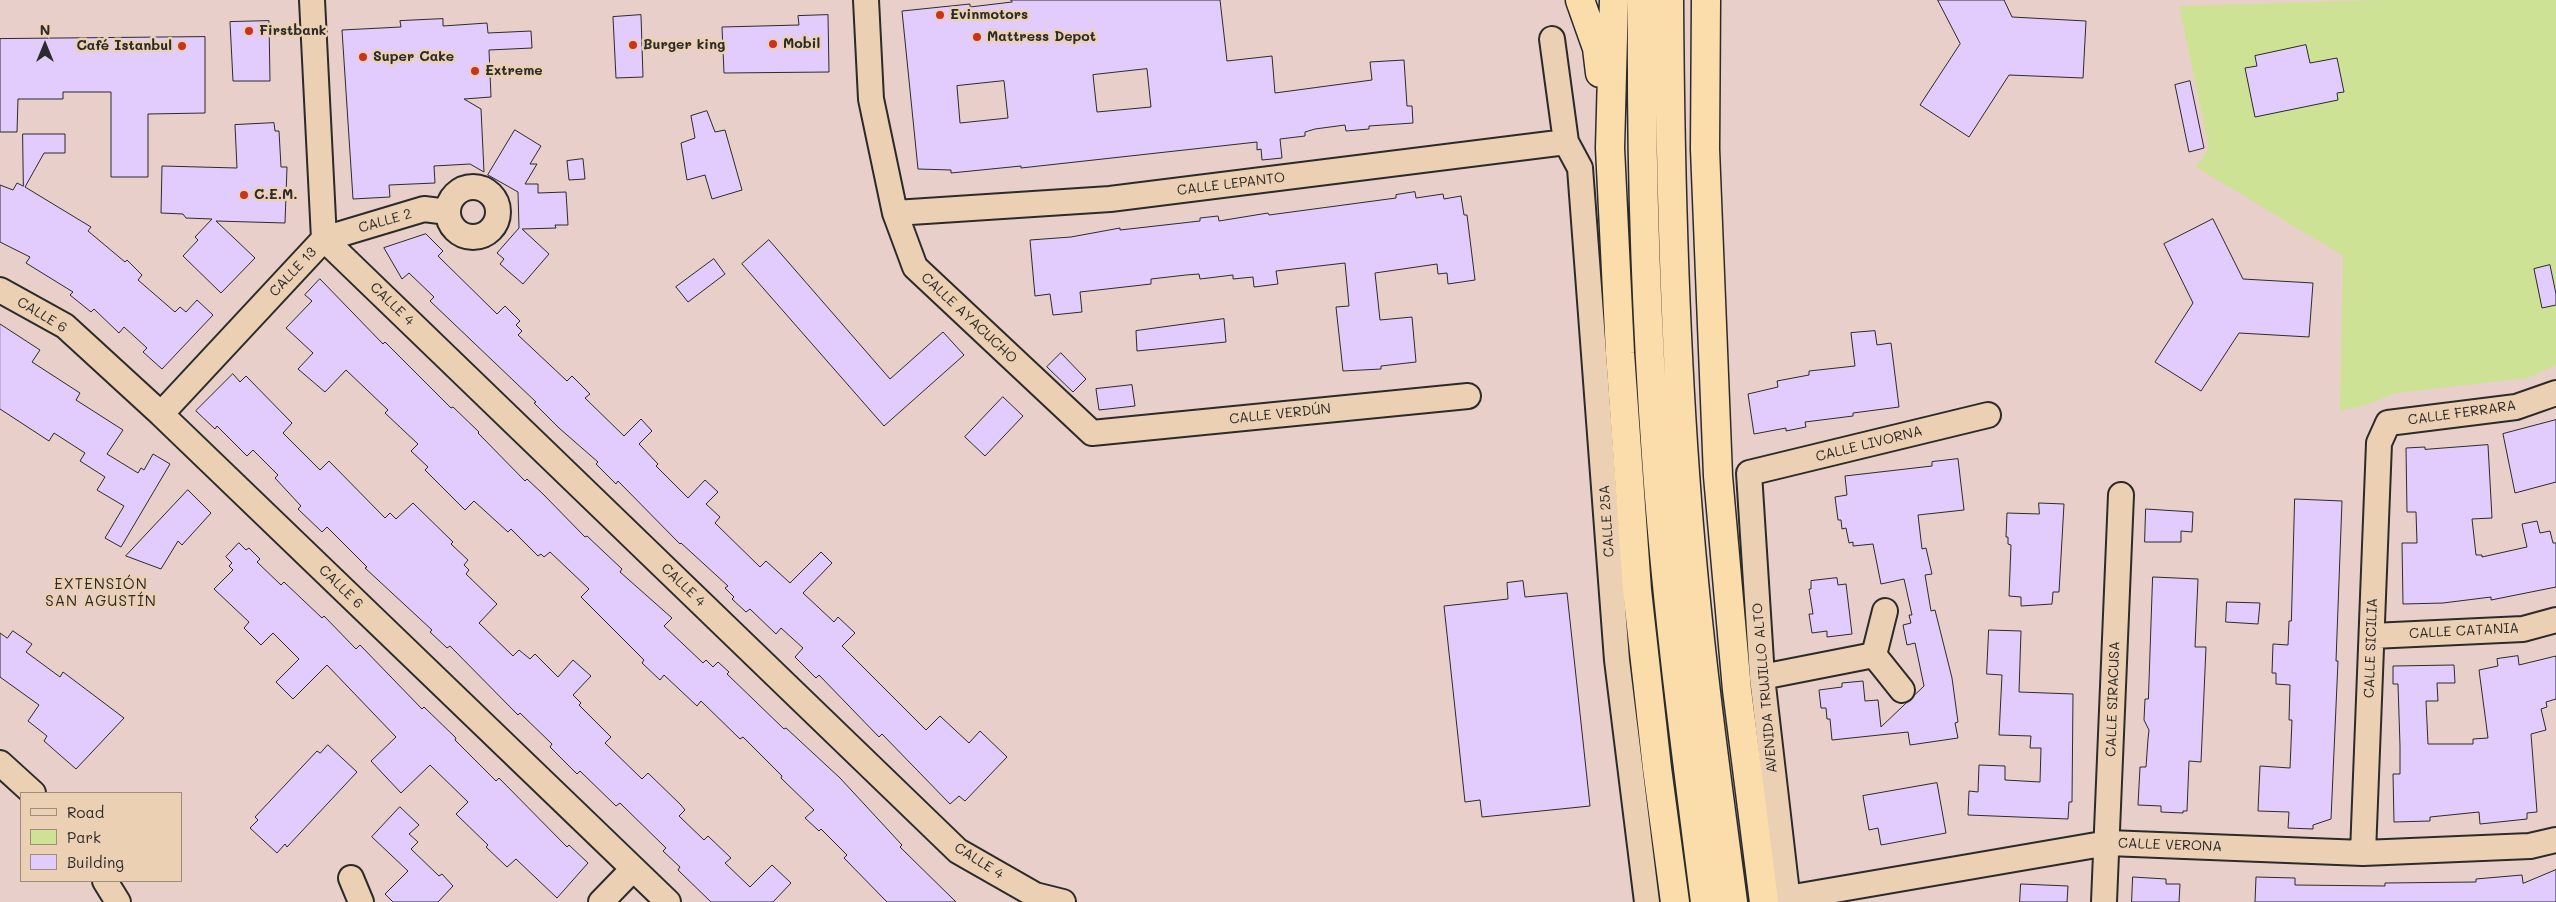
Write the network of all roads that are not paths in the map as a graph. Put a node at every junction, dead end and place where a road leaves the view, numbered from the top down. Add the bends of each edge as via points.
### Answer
1 (312, 0) edge
2 (866, 0) edge
3 (1580, 0) edge
4 (1614, 0) edge
5 (1642, 0) edge
6 (1669, 0) edge
7 (1706, 1) edge
8 (1552, 39) dead end
9 (1566, 142) junction
10 (1610, 148) junction
11 (448, 212) dead end
12 (895, 213) junction
13 (324, 239) junction
14 (0, 290) edge
15 (2556, 393) edge
16 (1468, 396) dead end
17 (161, 414) junction
18 (1988, 415) dead end
19 (1092, 433) joint
20 (2379, 442) joint
21 (1749, 473) joint
22 (2121, 495) dead end
23 (1885, 611) dead end
24 (2556, 620) edge
25 (2372, 636) junction
26 (1874, 655) junction
27 (1762, 677) junction
28 (1902, 690) dead end
29 (0, 763) edge
30 (32, 792) edge
31 (2556, 840) edge
32 (2108, 843) junction
33 (2364, 853) junction
34 (633, 869) junction
35 (351, 878) dead end
36 (106, 882) edge
37 (1780, 901) edge
38 (118, 902) edge
39 (361, 902) edge
40 (601, 902) edge
41 (668, 902) edge
42 (1063, 902) edge
43 (1647, 902) edge
44 (1675, 902) edge
45 (1706, 902) edge
46 (1733, 902) edge
47 (2104, 902) edge

1 - 13 street, CALLE 13
2 - 12 street, CALLE AYACUCHO via 871,99
3 - 10 highway via 1597,48
4 - 10 highway
5 - 45 highway via 1643,217 1656,454 1679,693
6 - 46 highway via 1671,217 1687,500 1702,661
7 - 37 highway via 1705,149 1718,476 1737,690
8 - 9 street
9 - 12 street, CALLE LEPANTO via 1110,199
9 - 43 street, CALLE 25A via 1580,168 1617,660
10 - 44 highway via 1620,353 1637,590
11 - 13 street, CALLE 2 via 424,209
12 - 19 street, CALLE AYACUCHO via 915,267
13 - 17 street, CALLE 13
13 - 42 street, CALLE 4 via 958,851 1035,895
14 - 17 street, CALLE 6 via 65,326
15 - 20 street, CALLE FERRARA via 2516,407 2388,423
16 - 19 street, CALLE VERDÚN
17 - 34 street, CALLE 6
18 - 21 street, CALLE LIVORNA
20 - 25 street, CALLE SICILIA
21 - 27 street, AVENIDA TRUJILLO ALTO
22 - 32 street, CALLE SIRACUSA
23 - 26 street
24 - 25 street, CALLE CATANIA via 2523,629
25 - 33 street, CALLE SICILIA
26 - 27 street
26 - 28 street
27 - 37 street, AVENIDA TRUJILLO ALTO
29 - 30 street
31 - 33 street, CALLE VERONA via 2530,846
32 - 33 street, CALLE VERONA
32 - 37 street, CALLE VERONA
32 - 47 street, CALLE SIRACUSA
34 - 40 street
34 - 41 street, CALLE 6
35 - 39 street
36 - 38 street

